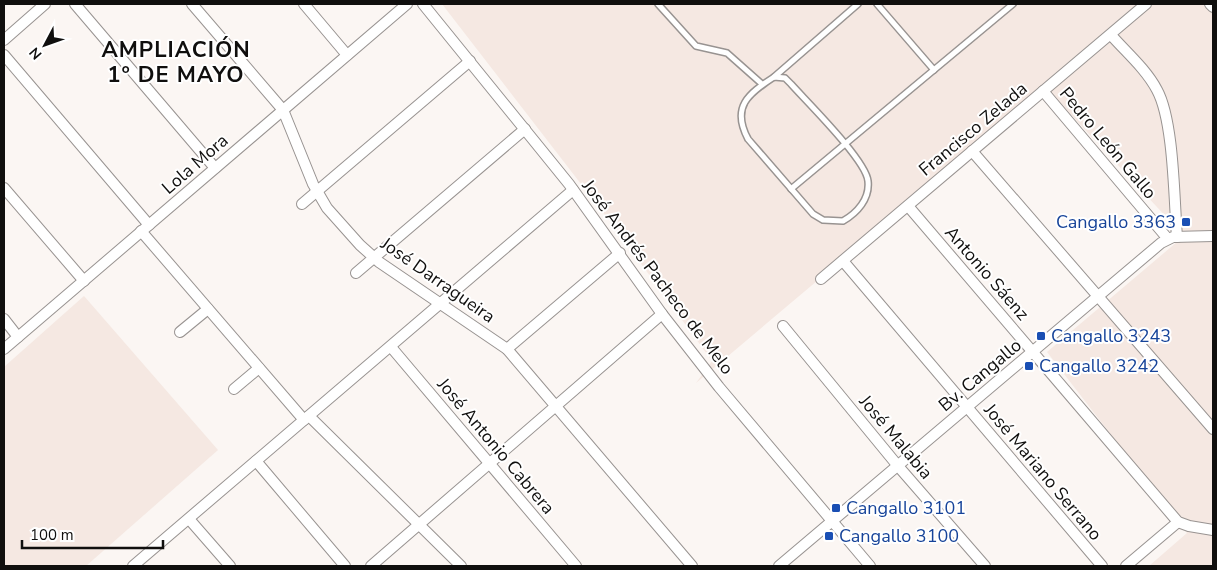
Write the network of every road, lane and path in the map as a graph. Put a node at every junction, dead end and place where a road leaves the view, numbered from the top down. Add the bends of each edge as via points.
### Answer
1 (45, 4) edge
2 (74, 4) edge
3 (192, 4) edge
4 (304, 4) edge
5 (407, 4) edge
6 (422, 4) edge
7 (658, 4) edge
8 (858, 4) edge
9 (877, 4) edge
10 (1013, 4) edge
11 (1146, 4) edge
12 (1210, 4) edge
13 (1213, 8) edge
14 (1111, 34) junction
15 (4, 40) edge
16 (4, 55) edge
17 (347, 55) junction
18 (470, 61) junction
19 (934, 70) junction
20 (774, 76) junction
21 (762, 84) junction
22 (1043, 91) junction
23 (283, 110) junction
24 (525, 129) junction
25 (845, 145) junction
26 (972, 151) junction
27 (215, 168) junction
28 (4, 188) edge
29 (791, 189) junction
30 (574, 190) junction
31 (317, 191) junction
32 (302, 204) dead end
33 (908, 206) junction
34 (145, 228) junction
35 (1213, 236) edge
36 (1172, 238) junction
37 (620, 253) junction
38 (374, 258) junction
39 (843, 261) junction
40 (356, 273) dead end
41 (821, 279) dead end
42 (84, 281) junction
43 (1099, 296) junction
44 (441, 304) junction
45 (208, 309) junction
46 (662, 314) junction
47 (4, 319) edge
48 (784, 326) dead end
49 (180, 332) dead end
50 (18, 336) junction
51 (390, 347) junction
52 (4, 349) edge
53 (507, 349) junction
54 (1034, 352) junction
55 (259, 368) junction
56 (234, 389) dead end
57 (556, 407) junction
58 (967, 408) junction
59 (307, 418) junction
60 (1213, 428) edge
61 (256, 461) junction
62 (490, 464) junction
63 (898, 466) junction
64 (189, 519) junction
65 (832, 521) junction
66 (1178, 522) junction
67 (419, 525) junction
68 (1213, 530) edge
69 (133, 566) edge
70 (230, 566) edge
71 (345, 566) edge
72 (371, 566) edge
73 (461, 566) edge
74 (576, 566) edge
75 (692, 566) edge
76 (779, 566) edge
77 (870, 566) edge
78 (985, 566) edge
79 (1102, 566) edge
80 (1126, 566) edge

1 - 15 street
2 - 27 street
3 - 23 street, José Darragueira
4 - 17 street
5 - 17 street, Lola Mora
6 - 18 street, José Andrés Pacheco de Melo
7 - 21 lane via 696,46 727,53
8 - 20 lane
9 - 19 lane
10 - 19 lane
11 - 14 street, Francisco Zelada
12 - 13 street
14 - 22 street, Francisco Zelada
14 - 36 street via 1149,78 1162,102 1167,124
16 - 34 street
17 - 23 street, Lola Mora
18 - 24 street, José Andrés Pacheco de Melo
18 - 31 street
19 - 25 lane
20 - 21 lane
20 - 25 lane via 785,78
21 - 29 lane via 741,108 741,125 748,139
22 - 26 street, Francisco Zelada
22 - 36 street, Pedro León Gallo
23 - 27 street, Lola Mora
23 - 31 street, José Darragueira
24 - 30 street, José Andrés Pacheco de Melo
24 - 38 street
25 - 29 lane
25 - 29 lane via 865,171 868,181 862,205 852,215 843,221 823,220 812,214
26 - 33 street, Francisco Zelada
26 - 43 street
27 - 34 street, Lola Mora
28 - 42 street
30 - 37 street, José Andrés Pacheco de Melo
30 - 44 street
31 - 32 street
31 - 38 street, José Darragueira via 327,208
33 - 39 street, Francisco Zelada
33 - 54 street, Antonio Sáenz
34 - 42 street, Lola Mora
34 - 45 street
35 - 36 street
36 - 43 street, Bv. Cangallo
37 - 46 street, José Andrés Pacheco de Melo
37 - 53 street
38 - 40 street
38 - 44 street, José Darragueira
39 - 41 street, Francisco Zelada
39 - 58 street, José Mariano Serrano
42 - 50 street, Lola Mora
43 - 54 street, Bv. Cangallo
43 - 60 street
44 - 51 street
44 - 53 street, José Darragueira
45 - 49 street
45 - 55 street
46 - 57 street
46 - 65 street, José Andrés Pacheco de Melo
47 - 50 street
48 - 63 street, José Malabia
50 - 52 street, Lola Mora
51 - 59 street
51 - 62 street, José Antonio Cabrera
53 - 57 street, José Darragueira
54 - 58 street, Bv. Cangallo
54 - 66 street, Antonio Sáenz
55 - 56 street
55 - 59 street
57 - 62 street
57 - 75 street, José Darragueira
58 - 63 street, Bv. Cangallo
58 - 79 street, José Mariano Serrano
59 - 61 street
59 - 67 street
61 - 64 street
61 - 71 street
62 - 67 street
62 - 74 street, José Antonio Cabrera
63 - 65 street, Bv. Cangallo
63 - 78 street, José Malabia
64 - 69 street
64 - 70 street
65 - 76 street, Bv. Cangallo
65 - 77 street, José Andrés Pacheco de Melo
66 - 68 street
66 - 80 street
67 - 72 street
67 - 73 street

